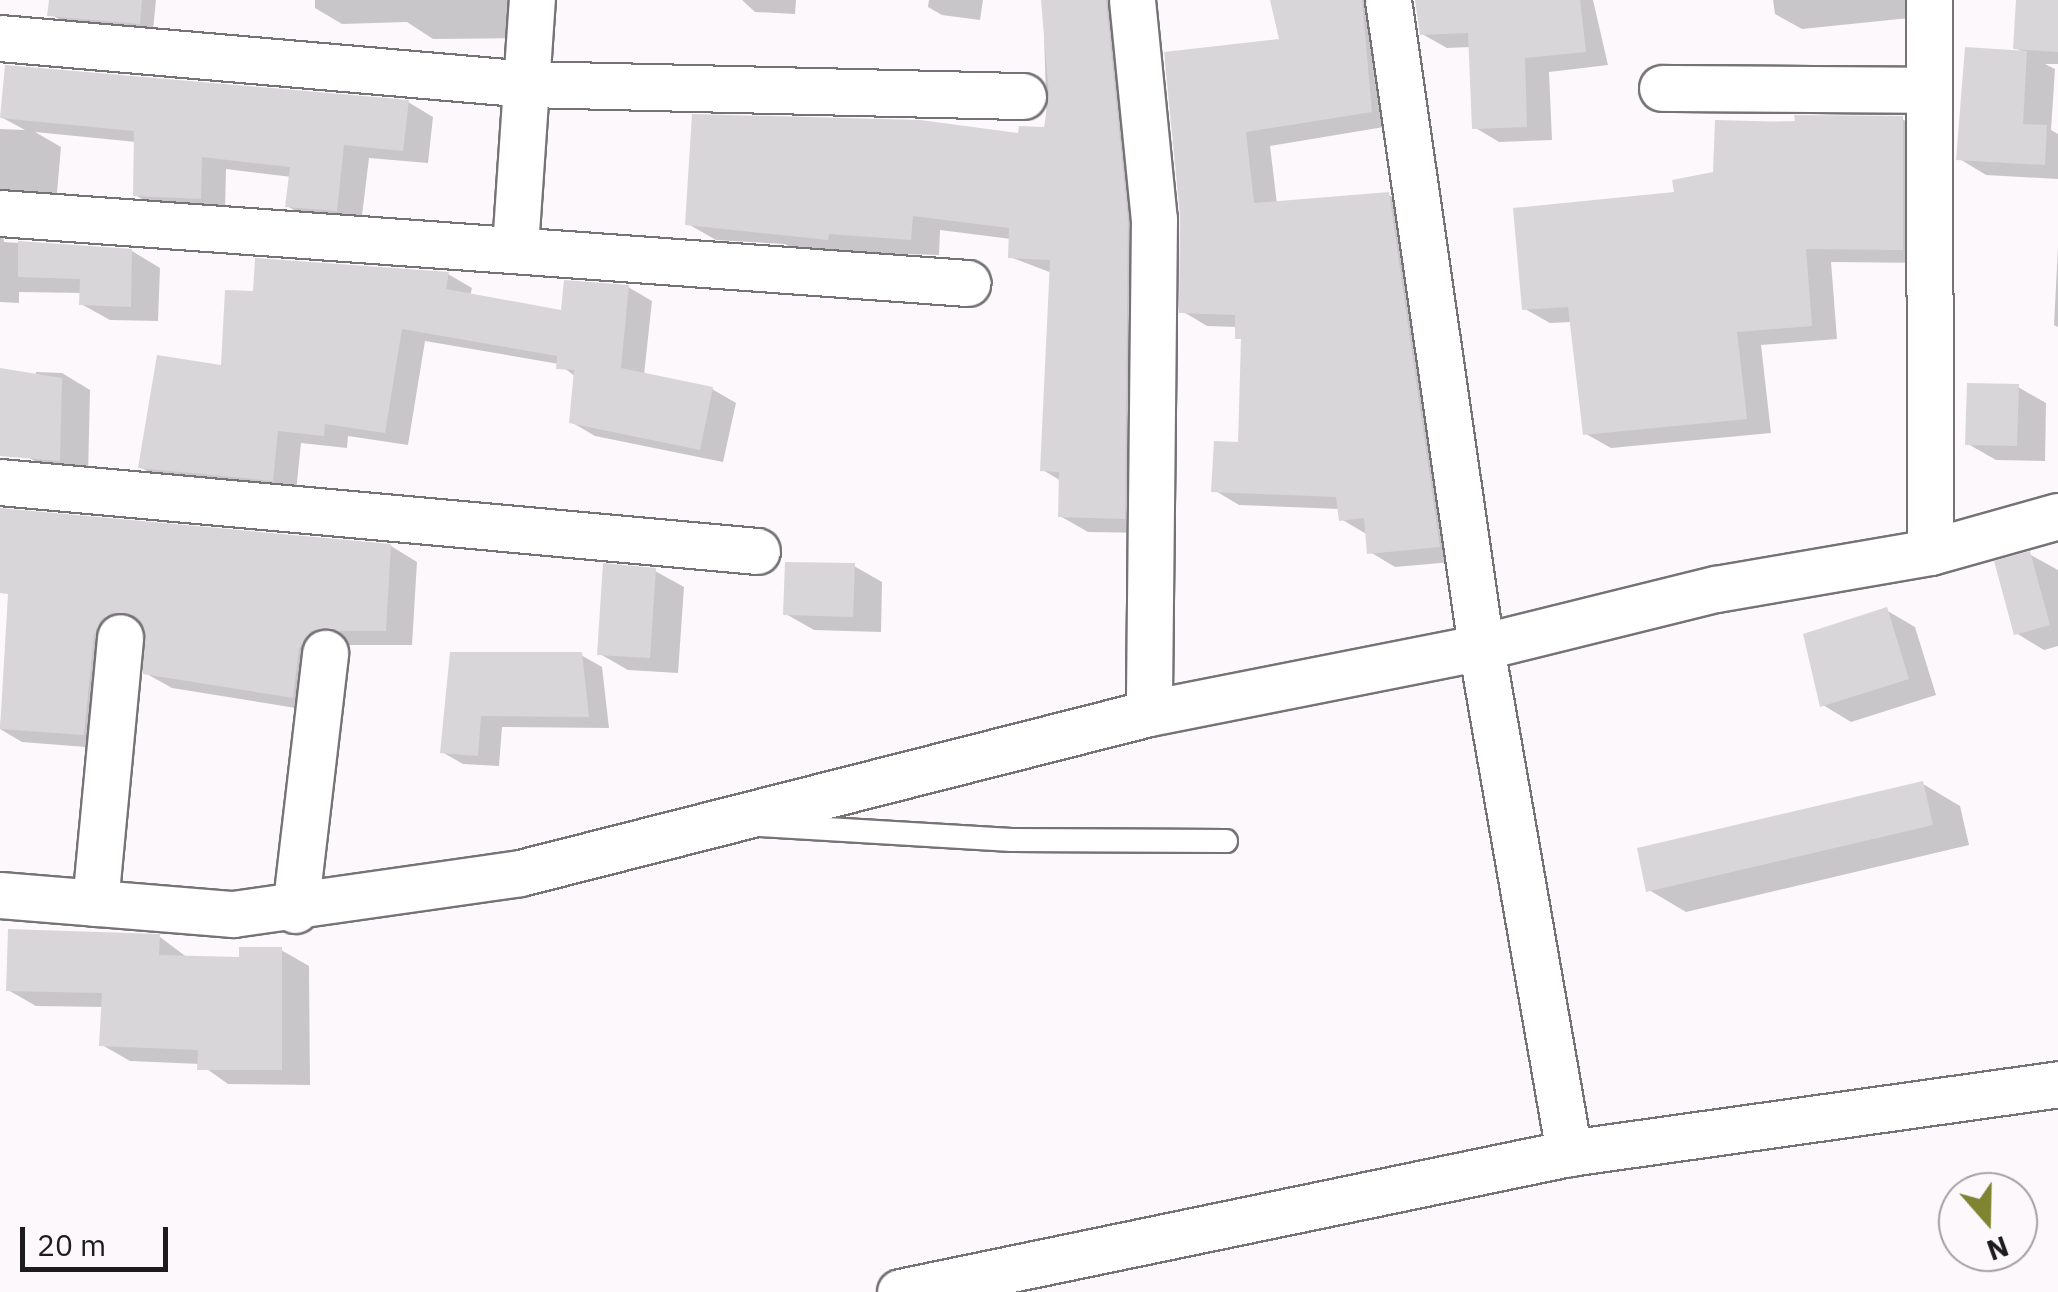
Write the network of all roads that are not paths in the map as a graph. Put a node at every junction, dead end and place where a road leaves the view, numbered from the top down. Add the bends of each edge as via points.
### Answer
1 (532, 0) edge
2 (1132, 0) edge
3 (1388, 0) edge
4 (1929, 0) edge
5 (0, 38) edge
6 (528, 84) junction
7 (1662, 88) dead end
8 (1928, 90) junction
9 (1023, 96) dead end
10 (0, 213) edge
11 (515, 247) junction
12 (967, 283) dead end
13 (0, 482) edge
14 (2058, 516) edge
15 (757, 551) dead end
16 (1930, 552) junction
17 (120, 636) dead end
18 (1481, 648) junction
19 (326, 653) dead end
20 (1149, 713) junction
21 (722, 823) junction
22 (1226, 841) dead end
23 (0, 895) edge
24 (96, 903) junction
25 (295, 910) junction
26 (2058, 1084) edge
27 (1569, 1153) junction
28 (900, 1292) edge

1 - 6 street
2 - 20 street via 1154,219
3 - 18 street
4 - 8 street
5 - 6 street
6 - 9 street
6 - 11 street
7 - 8 street
8 - 16 street
10 - 11 street
11 - 12 street
13 - 15 street
14 - 16 street
16 - 18 street via 1716,589
17 - 24 street
18 - 20 street
18 - 27 street
19 - 25 street
20 - 21 street
21 - 22 lane via 1012,840
21 - 25 street via 520,874
23 - 24 street
24 - 25 street via 233,914
26 - 27 street
27 - 28 street

